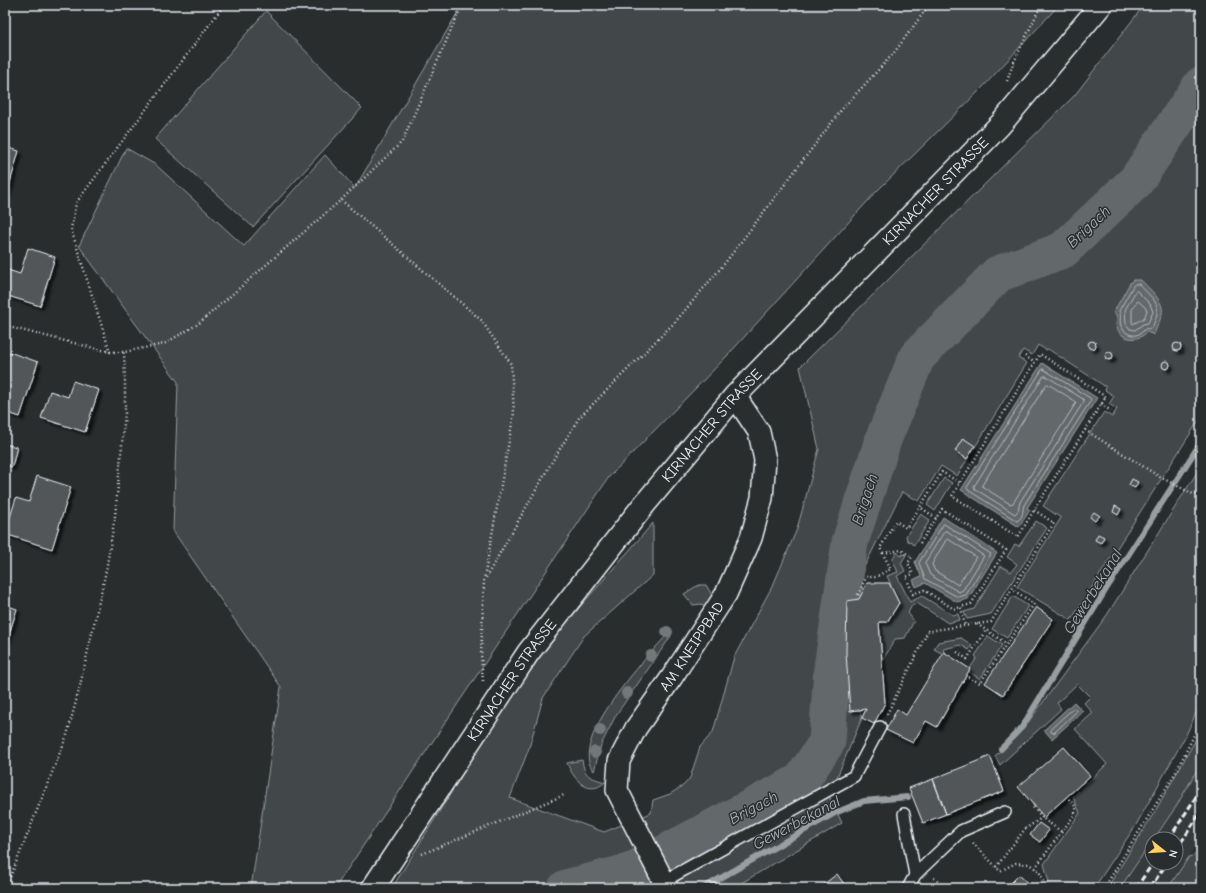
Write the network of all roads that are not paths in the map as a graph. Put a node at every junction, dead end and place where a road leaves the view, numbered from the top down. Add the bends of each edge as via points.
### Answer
1 (1101, 5) edge
2 (735, 396) junction
3 (880, 727) road end
4 (1005, 812) dead end
5 (904, 814) dead end
6 (915, 875) junction
7 (664, 881) edge
8 (373, 888) edge
9 (908, 888) edge

1 - 2 main road, KIRNACHER STRASSE via 1000,125
2 - 7 street, AM KNEIPPBAD via 759,432 765,460 762,498 751,538 726,594 636,728 619,761 617,790
2 - 8 main road, KIRNACHER STRASSE via 643,506 528,653
3 - 7 lane via 854,776
4 - 6 lane via 961,831
5 - 6 lane
6 - 9 lane

